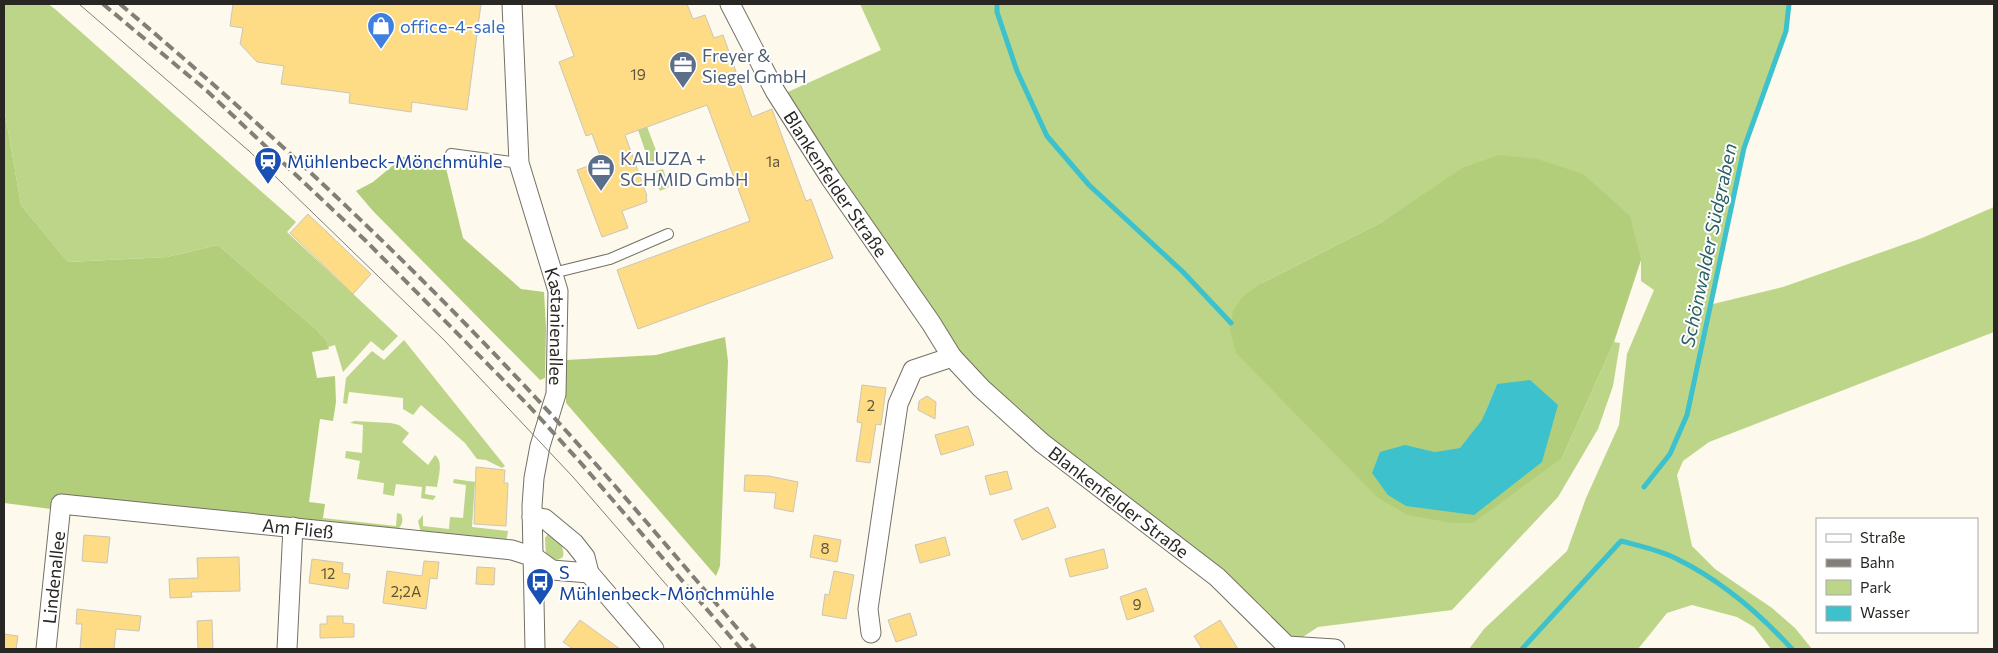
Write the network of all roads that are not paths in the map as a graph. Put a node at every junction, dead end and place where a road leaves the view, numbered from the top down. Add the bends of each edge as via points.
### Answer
1 (512, 4) edge
2 (730, 4) edge
3 (450, 154) dead end
4 (519, 163) junction
5 (668, 234) dead end
6 (553, 273) junction
7 (952, 357) junction
8 (61, 504) joint
9 (532, 517) junction
10 (293, 527) junction
11 (534, 557) junction
12 (589, 573) junction
13 (871, 633) dead end
14 (1288, 648) edge
15 (46, 649) edge
16 (287, 649) edge
17 (535, 649) edge
18 (654, 649) edge
19 (1335, 649) edge

1 - 4 street, Kastanienallee
2 - 7 street, Blankenfelder Straße via 775,91 830,179
3 - 4 lane
4 - 6 street, Kastanienallee
5 - 6 lane via 610,259
6 - 9 street, Kastanienallee via 558,291 556,394 540,446
7 - 13 street via 913,370 898,404 868,609
7 - 14 street, Blankenfelder Straße via 1042,444 1217,577
8 - 10 street, Am Fließ
8 - 15 street, Lindenallee
9 - 11 street, Kastanienallee
9 - 12 street via 544,519 574,543 585,557
10 - 11 street, Am Fließ via 512,550
10 - 16 street
11 - 12 street, Am Fließ via 552,570
11 - 17 street, Kastanienallee
12 - 18 street
14 - 19 street, Blankenfelder Straße

